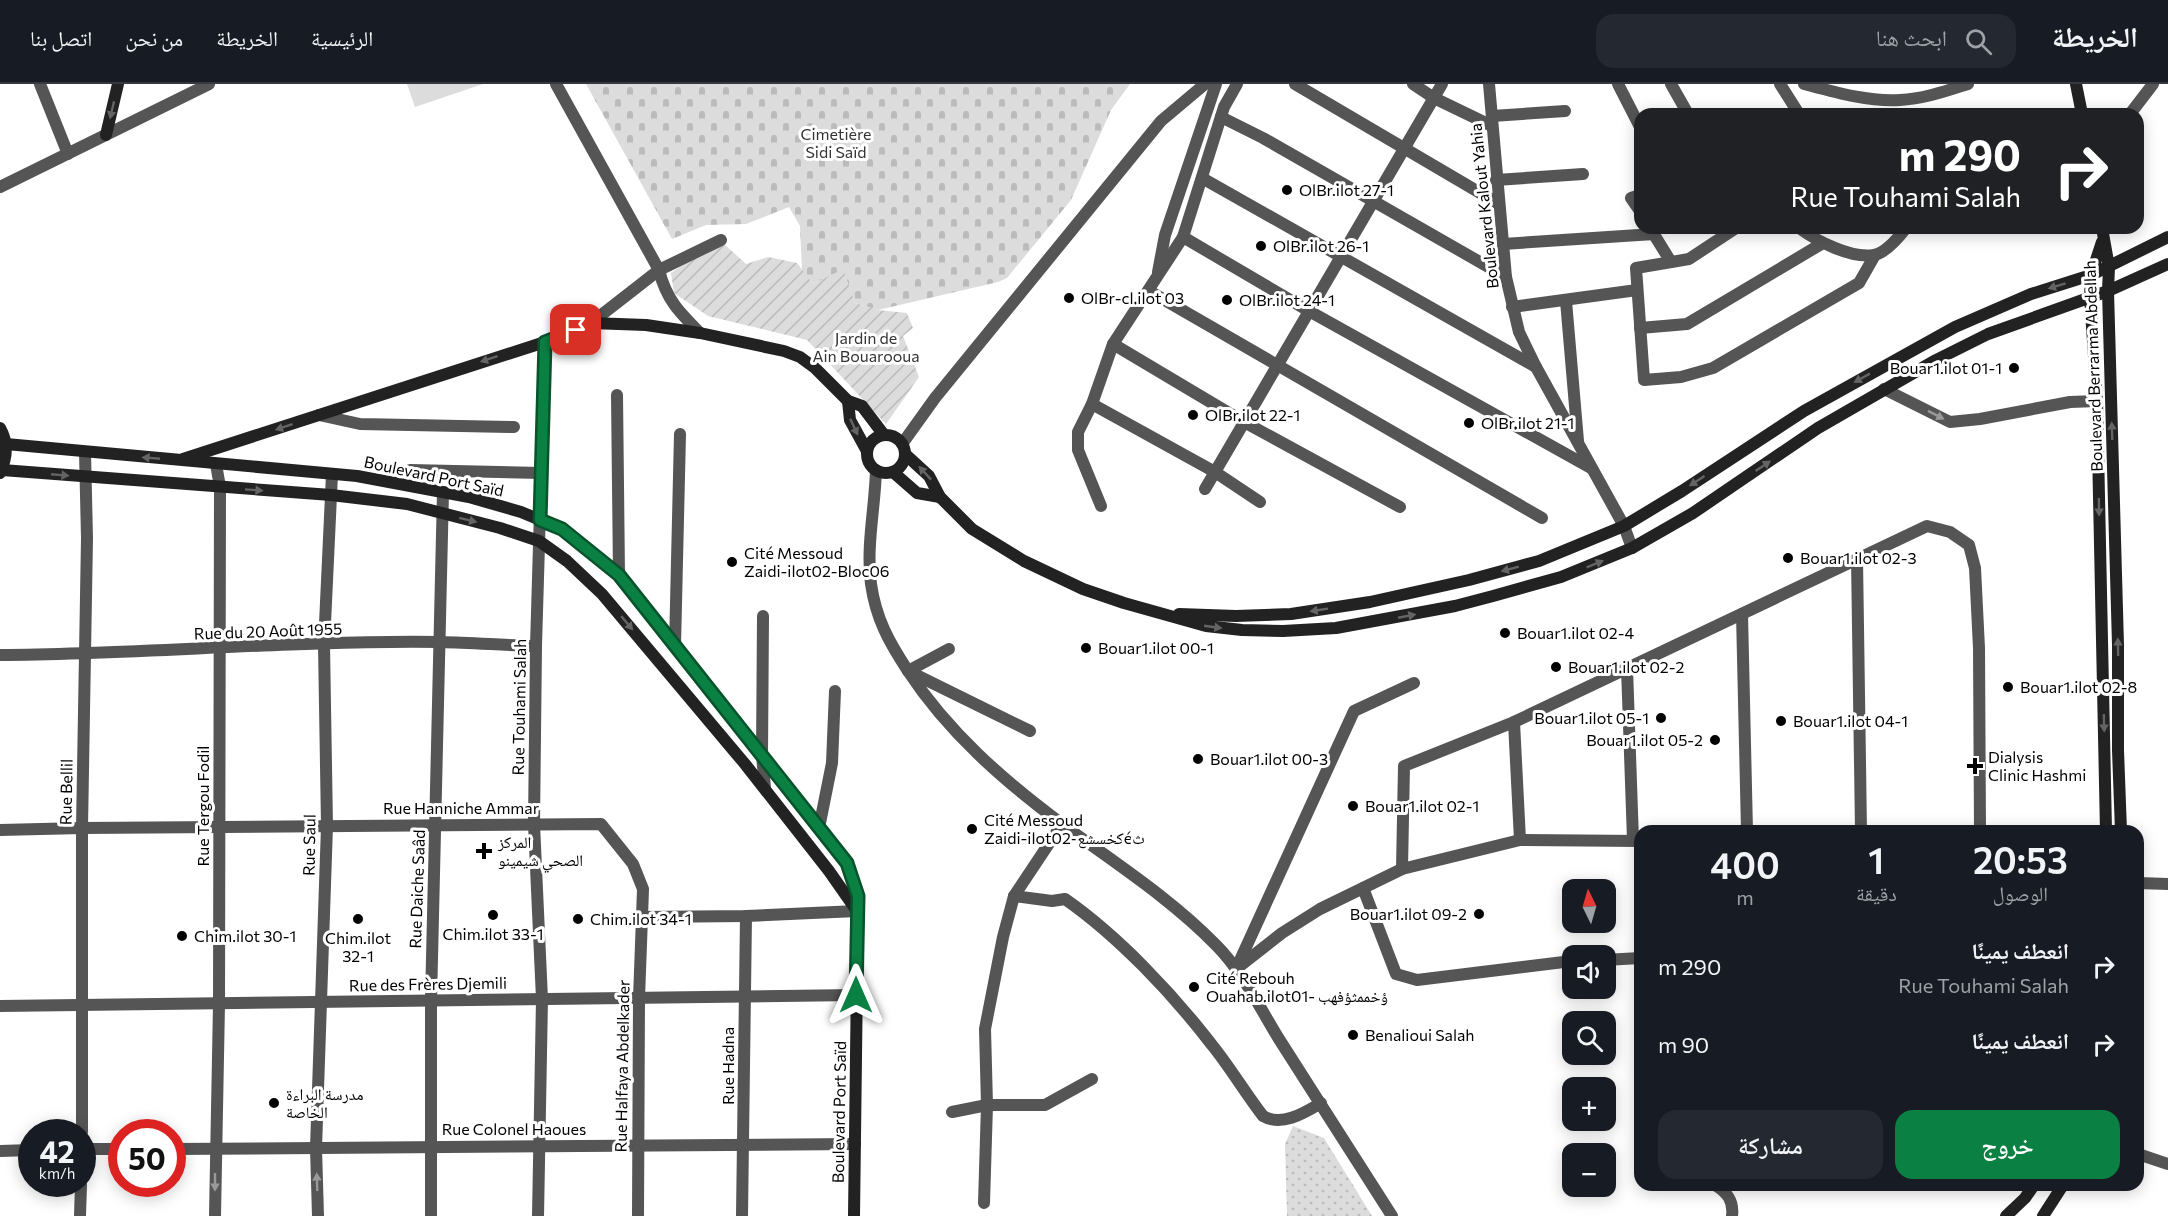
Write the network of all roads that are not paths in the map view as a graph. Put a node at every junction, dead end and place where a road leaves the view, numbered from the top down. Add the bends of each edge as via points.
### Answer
1 (40, 84) edge
2 (118, 84) edge
3 (209, 84) edge
4 (556, 84) edge
5 (1205, 84) edge
6 (1216, 84) edge
7 (1237, 84) edge
8 (1294, 84) edge
9 (1413, 84) edge
10 (1442, 84) edge
11 (1489, 84) edge
12 (1618, 84) edge
13 (1671, 84) edge
14 (1780, 84) edge
15 (1804, 84) edge
16 (1968, 84) edge
17 (2076, 84) edge
18 (2153, 84) edge
19 (1434, 98) junction
20 (1685, 108) edge
21 (1795, 108) edge
22 (2081, 108) edge
23 (2135, 108) edge
24 (1565, 111) dead end
25 (1634, 115) edge
26 (1221, 117) junction
27 (1492, 121) junction
28 (106, 135) junction
29 (1405, 147) junction
30 (68, 154) junction
31 (1583, 174) dead end
32 (1202, 178) junction
33 (1496, 180) junction
34 (0, 187) edge
35 (1373, 202) junction
36 (1498, 204) junction
37 (1634, 233) edge
38 (1654, 234) edge
39 (1727, 234) edge
40 (1809, 234) edge
41 (1901, 234) edge
42 (2102, 234) edge
43 (1183, 237) junction
44 (2168, 237) edge
45 (722, 240) dead end
46 (1823, 243) junction
47 (1503, 244) junction
48 (1342, 255) junction
49 (1875, 255) junction
50 (1671, 262) junction
51 (2168, 264) edge
52 (2109, 267) junction
53 (659, 270) junction
54 (2091, 275) junction
55 (1506, 277) junction
56 (1156, 279) junction
57 (1637, 290) junction
58 (1149, 291) junction
59 (2108, 291) junction
60 (2090, 297) junction
61 (1566, 300) junction
62 (1512, 307) junction
63 (1309, 311) junction
64 (591, 324) junction
65 (1640, 328) junction
66 (700, 333) junction
67 (545, 342) junction
68 (1113, 344) junction
69 (1277, 365) junction
70 (1536, 367) junction
71 (1884, 389) junction
72 (617, 395) dead end
73 (848, 401) junction
74 (2097, 401) junction
75 (1092, 404) junction
76 (319, 415) junction
77 (1244, 422) junction
78 (514, 427) dead end
79 (0, 428) edge
80 (680, 434) dead end
81 (884, 435) junction
82 (1578, 441) junction
83 (6, 444) junction
84 (903, 449) junction
85 (867, 451) junction
86 (85, 452) junction
87 (179, 461) junction
88 (216, 464) junction
89 (1592, 468) junction
90 (410, 470) dead end
91 (876, 470) junction
92 (1, 471) edge
93 (893, 472) junction
94 (1215, 472) junction
95 (541, 473) junction
96 (332, 474) junction
97 (86, 477) junction
98 (220, 487) junction
99 (1205, 489) dead end
100 (442, 492) junction
101 (331, 495) junction
102 (940, 497) junction
103 (1260, 502) dead end
104 (1101, 506) dead end
105 (1400, 507) dead end
106 (442, 513) junction
107 (1542, 518) dead end
108 (540, 520) junction
109 (1624, 526) junction
110 (539, 541) junction
111 (1632, 548) junction
112 (1857, 559) junction
113 (619, 575) junction
114 (1157, 613) junction
115 (1742, 614) junction
116 (763, 616) dead end
117 (439, 642) junction
118 (324, 645) junction
119 (536, 646) junction
120 (675, 646) junction
121 (219, 648) junction
122 (949, 649) dead end
123 (0, 655) edge
124 (86, 655) junction
125 (1626, 668) junction
126 (908, 671) junction
127 (1414, 683) dead end
128 (835, 690) dead end
129 (1514, 722) junction
130 (1030, 731) dead end
131 (762, 755) junction
132 (765, 788) junction
133 (534, 824) junction
134 (1062, 824) junction
135 (436, 825) junction
136 (1635, 825) edge
137 (1747, 825) edge
138 (1861, 825) edge
139 (1980, 825) edge
140 (2106, 825) edge
141 (2121, 825) edge
142 (327, 826) junction
143 (220, 827) junction
144 (82, 828) junction
145 (819, 828) junction
146 (0, 830) edge
147 (1521, 840) junction
148 (1634, 841) edge
149 (1402, 869) junction
150 (2144, 883) edge
151 (2168, 884) edge
152 (1363, 888) junction
153 (1014, 896) junction
154 (857, 911) junction
155 (746, 916) junction
156 (642, 917) junction
157 (1634, 958) edge
158 (1616, 959) edge
159 (1562, 962) edge
160 (1236, 969) junction
161 (856, 995) junction
162 (745, 997) junction
163 (639, 998) junction
164 (542, 999) junction
165 (431, 1001) junction
166 (321, 1002) junction
167 (219, 1004) junction
168 (84, 1005) junction
169 (0, 1006) edge
170 (1092, 1079) dead end
171 (1321, 1103) junction
172 (987, 1105) junction
173 (952, 1112) dead end
174 (82, 1119) edge
175 (855, 1144) junction
176 (744, 1145) junction
177 (431, 1146) junction
178 (540, 1146) junction
179 (637, 1146) junction
180 (215, 1148) junction
181 (316, 1148) junction
182 (186, 1149) edge
183 (18, 1150) edge
184 (0, 1151) edge
185 (2144, 1156) edge
186 (2168, 1164) edge
187 (1722, 1191) edge
188 (2030, 1191) edge
189 (2059, 1191) edge
190 (81, 1197) edge
191 (984, 1203) dead end
192 (80, 1216) edge
193 (215, 1216) edge
194 (318, 1216) edge
195 (431, 1216) edge
196 (538, 1216) edge
197 (638, 1216) edge
198 (742, 1216) edge
199 (854, 1216) edge
200 (1392, 1216) edge
201 (1732, 1216) edge
202 (2006, 1216) edge
203 (2043, 1216) edge

1 - 30 street
2 -> 28 main road
3 - 28 street
4 - 53 street
5 - 84 street via 1161,121 935,398
6 - 56 street via 1165,235
7 - 26 street
8 - 29 street
9 - 19 street
10 - 19 street
11 - 27 street, Boulevard Kalout Yahia
12 - 25 street
13 - 20 street
14 - 21 street
15 - 16 street via 1861,98 1899,100
17 - 22 main road
18 - 23 street
19 - 27 street
19 - 29 street
24 - 27 street
26 - 32 street
26 - 35 street
27 - 33 street, Boulevard Kalout Yahia
28 - 30 street
29 - 35 street
29 - 36 street
30 - 34 street
31 - 33 street
32 - 43 street
32 - 48 street
33 - 36 street, Boulevard Kalout Yahia
35 - 48 street
35 - 55 street
36 - 47 street, Boulevard Kalout Yahia
37 - 47 street
38 - 50 street
39 - 50 street via 1689,260
40 - 46 street
41 - 49 street
42 - 52 main road, Boulevard Berrarma Abdellah
42 - 54 main road, Boulevard Berrarma Abdellah
43 - 56 street
43 - 63 street
44 - 52 main road
45 - 53 street
46 - 49 street via 1850,253
46 - 65 street via 1687,324
47 - 55 street, Boulevard Kalout Yahia
48 - 63 street
48 - 70 street
49 - 65 street via 1859,283 1713,368 1681,377 1644,380
50 - 57 street via 1636,268
51 - 59 main road
52 - 54 main road
52 - 59 main road, Boulevard Berrarma Abdellah
53 - 64 street
53 - 66 street via 667,295
54 - 60 main road, Boulevard Berrarma Abdellah
54 -> 109 main road via 2031,294 1955,327 1804,411
55 - 62 street, Boulevard Kalout Yahia
56 - 58 street
57 - 61 street
57 - 65 street
58 - 68 street
58 - 69 street
59 - 60 main road
141 -> 59 main road, Boulevard Berrarma Abdellah
60 - 71 main road via 1988,334
60 - 74 main road, Boulevard Berrarma Abdellah
61 - 62 street
61 - 82 street
62 - 70 street, Boulevard Kalout Yahia
63 - 69 street
63 - 89 street
64 - 66 main road via 646,325
64 - 67 main road
66 - 73 main road via 800,357
67 -> 76 main road
67 - 95 street, Rue Touhami Salah
68 - 75 street
68 - 77 street
69 - 77 street
69 - 107 street
70 - 82 street, Boulevard Kalout Yahia
71 -> 74 street via 1950,422
111 -> 71 main road
72 - 113 street
73 - 81 main road via 862,406
73 -> 85 main road via 850,420
74 -> 140 main road, Boulevard Berrarma Abdellah
75 - 94 street
75 - 104 street via 1078,432 1078,450
76 - 78 street via 360,424
76 -> 87 main road
77 - 94 street
77 - 105 street
79 - 83 main road
80 - 120 street
81 - 84 main road via 897,439
81 - 85 main road via 872,440
82 - 89 street, Boulevard Kalout Yahia
83 - 86 main road, Boulevard Port Saïd
83 - 92 main road
84 - 93 main road via 901,465
102 -> 84 main road via 929,476
85 - 91 main road via 867,460
87 -> 86 main road, Boulevard Port Saïd
86 - 97 street, Rue Bellil
87 - 88 main road, Boulevard Port Saïd
88 - 96 main road, Boulevard Port Saïd
88 - 98 street, Rue Tergou Fodil
89 - 109 street, Boulevard Kalout Yahia
90 - 95 street
91 - 93 main road
91 - 126 street via 871,584 881,626
92 -> 97 main road
93 - 102 main road via 917,493
94 - 99 street
94 - 103 street
95 - 108 street, Rue Touhami Salah
96 - 100 main road, Boulevard Port Saïd
96 - 101 street, Rue Saul
97 - 98 main road
97 - 124 street, Rue Bellil
98 -> 101 main road
98 - 121 street, Rue Tergou Fodil
100 - 106 street, Rue Daiche Saâd
100 - 108 main road, Boulevard Port Saïd
101 - 106 main road via 407,504
101 - 118 street, Rue Saul
102 - 114 main road via 972,529 1024,561 1083,589
106 -> 110 main road
106 - 117 street, Rue Daiche Saâd
108 - 110 street, Rue Touhami Salah
108 - 113 main road, Boulevard Port Saïd via 562,529
109 - 111 street, Boulevard Kalout Yahia
109 -> 114 main road via 1539,561 1370,602 1291,614
110 - 119 street, Rue Touhami Salah
110 -> 132 main road via 602,594
114 -> 111 main road via 1206,626 1242,630 1336,628 1492,596 1561,577
112 - 115 street
112 - 138 street
112 - 139 street via 1927,526 1950,532 1969,545 1975,568 1979,648
113 - 120 main road, Boulevard Port Saïd
115 - 125 street
115 - 137 street
116 - 131 street
117 - 118 street, Rue du 20 Août 1955
117 - 119 street, Rue du 20 Août 1955
117 - 135 street, Rue Daiche Saâd
118 - 121 street, Rue du 20 Août 1955
118 - 142 street, Rue Saul
119 - 133 street, Rue Touhami Salah
120 - 131 main road, Boulevard Port Saïd
121 - 124 street, Rue du 20 Août 1955
121 - 143 street, Rue Tergou Fodil
122 - 126 street
123 - 124 street, Rue du 20 Août 1955
124 - 144 street, Rue Bellil
125 - 129 street
125 - 136 street
126 - 130 street
126 - 134 street via 959,735 1009,783
127 - 160 street via 1354,711
128 - 145 street via 832,764
129 - 147 street
129 - 149 street via 1404,766
131 - 132 street
131 - 145 main road, Boulevard Port Saïd
132 - 154 main road
133 - 135 street, Rue Hanniche Ammar
133 - 156 street, Rue Hanniche Ammar via 601,824 633,864 643,889
133 - 164 street, Rue Touhami Salah
134 - 153 street
134 - 160 street via 1162,896 1216,945
135 - 142 street, Rue Hanniche Ammar
135 - 165 street, Rue Daiche Saâd
142 - 143 street, Rue Hanniche Ammar
142 - 166 street, Rue Saul
143 - 144 street, Rue Hanniche Ammar
143 - 167 street, Rue Tergou Fodil
144 - 146 street, Rue Hanniche Ammar
144 - 168 street, Rue Bellil
145 - 154 main road, Boulevard Port Saïd via 847,863 858,896
147 - 148 street
147 - 149 street
149 - 152 street
150 - 151 street
152 - 159 street via 1396,974 1417,980
152 - 160 street via 1282,933
153 - 171 street via 1065,899 1090,917 1187,1014 1263,1116 1275,1121 1286,1119
153 - 172 street via 985,1029
154 - 155 street
154 - 161 main road, Boulevard Port Saïd
155 - 156 street
155 - 162 street, Rue Hadna
156 - 163 street, Rue Halfaya Abdelkader
157 - 158 street
160 - 171 street
161 - 162 street, Rue des Frères Djemili
161 - 175 main road, Boulevard Port Saïd
162 - 163 street, Rue des Frères Djemili
162 - 176 street, Rue Hadna
163 - 164 street, Rue des Frères Djemili
163 - 179 street, Rue Halfaya Abdelkader
164 - 165 street, Rue des Frères Djemili
164 - 178 street, Rue Touhami Salah
165 - 166 street, Rue des Frères Djemili
165 - 177 street, Rue Daiche Saâd
166 - 167 street, Rue des Frères Djemili
166 - 181 street, Rue Saul
167 - 168 street, Rue des Frères Djemili
167 - 180 street, Rue Tergou Fodil
168 - 169 street, Rue des Frères Djemili
168 - 174 street, Rue Bellil
170 - 172 street via 1045,1105
171 - 200 street
172 - 173 street
172 - 191 street
175 - 176 street, Rue Colonel Haoues
175 - 199 main road, Boulevard Port Saïd
176 - 179 street, Rue Colonel Haoues
176 - 198 street, Rue Hadna
177 - 178 street, Rue Colonel Haoues
177 - 181 street, Rue Colonel Haoues
177 - 195 street, Rue Daiche Saâd
178 - 179 street, Rue Colonel Haoues
178 - 196 street, Rue Touhami Salah
179 - 197 street, Rue Halfaya Abdelkader
180 - 181 street, Rue Colonel Haoues
180 - 182 street, Rue Colonel Haoues
180 -> 193 street, Rue Tergou Fodil
194 -> 181 street, Rue Saul
183 - 184 street
185 - 186 street
187 - 201 street via 1730,1198
188 - 202 main road
189 - 203 main road
190 - 192 street

